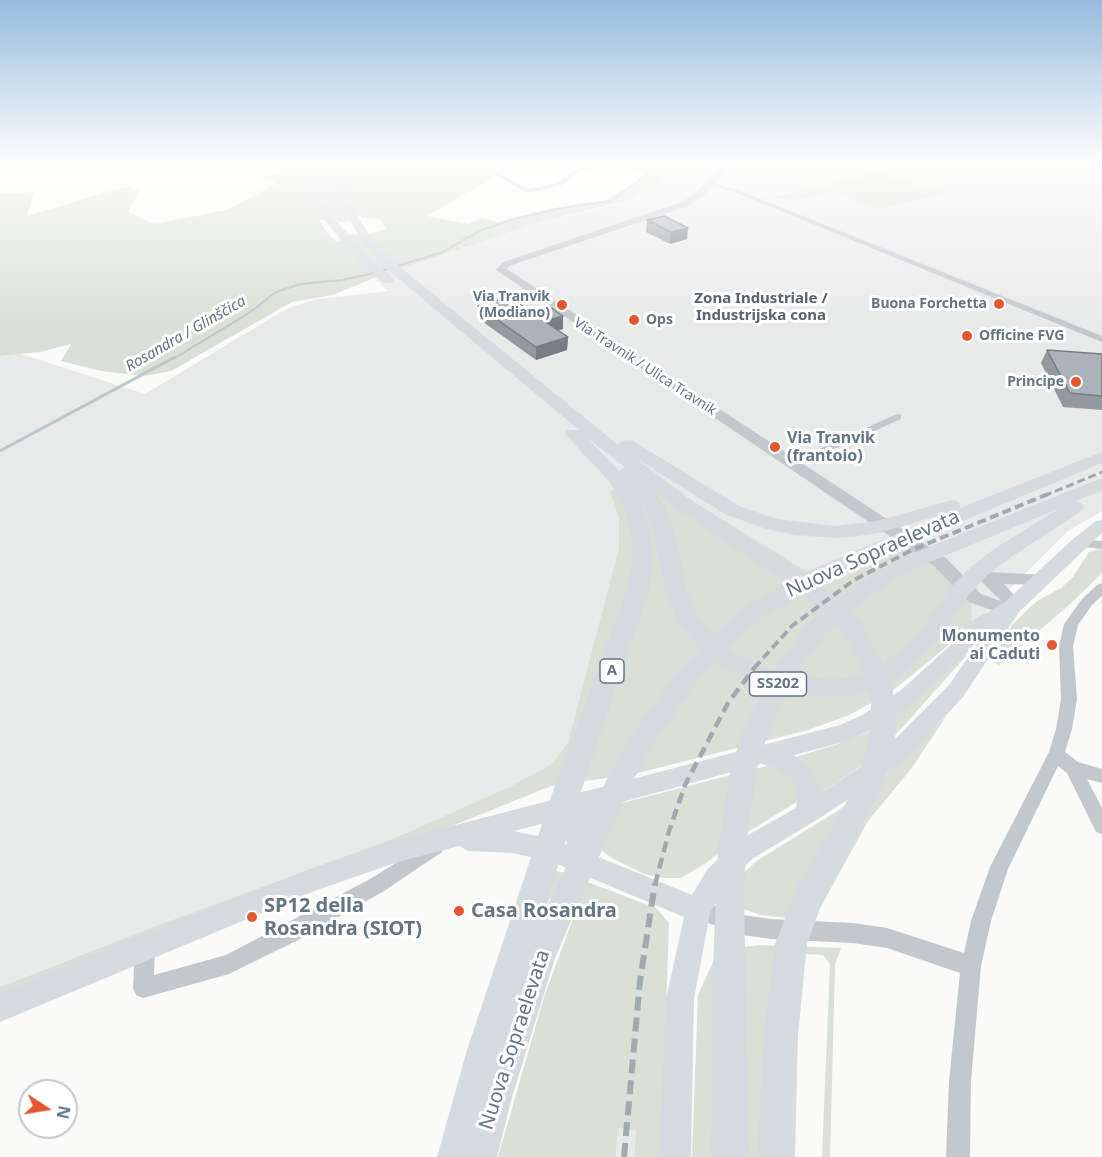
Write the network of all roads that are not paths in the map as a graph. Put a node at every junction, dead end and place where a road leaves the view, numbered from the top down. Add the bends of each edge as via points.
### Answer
1 (352, 216) tunnel mouth
2 (653, 216) edge
3 (798, 216) edge
4 (328, 218) tunnel mouth
5 (1102, 339) edge
6 (532, 383) junction
7 (548, 411) junction
8 (897, 417) dead end
9 (1102, 457) edge
10 (792, 464) junction
11 (1102, 484) edge
12 (1017, 490) junction
13 (1102, 491) edge
14 (1102, 525) edge
15 (1079, 543) junction
16 (1102, 545) edge
17 (940, 562) junction
18 (987, 578) junction
19 (1042, 579) junction
20 (1102, 588) edge
21 (975, 598) junction
22 (1012, 607) junction
23 (979, 626) junction
24 (1056, 755) junction
25 (763, 756) junction
26 (1073, 768) junction
27 (1102, 776) edge
28 (592, 800) junction
29 (807, 814) junction
30 (1102, 826) edge
31 (445, 840) junction
32 (587, 864) junction
33 (698, 910) junction
34 (145, 947) junction
35 (971, 966) junction
36 (0, 1008) edge
37 (456, 1157) edge
38 (478, 1157) edge
39 (675, 1157) edge
40 (730, 1157) edge
41 (776, 1157) edge
42 (958, 1157) edge

1 - 6 main road via 392,267
2 - 10 street, Via Travnik / Ulica Travnik via 501,268 504,274
3 - 5 street
4 - 7 main road, A via 367,263
6 - 12 main road via 712,499 773,525 815,531 858,530
6 - 41 main road via 685,505 786,570 831,605 851,626 877,675 884,729 870,785 810,894 791,944 781,1035
7 - 13 main road, A via 638,482 656,507 677,594 705,641 729,660 758,675 792,685 852,687 898,667 929,636 978,572
7 - 37 main road, A via 616,478 633,505 641,531 643,561 621,642 565,796 514,954
8 - 10 street
9 - 12 main road, Nuova Sopraelevata
10 - 17 street, Via Travnik / Ulica Travnik
11 - 40 main road, Nuova Sopraelevata / SS202 via 984,531 878,580 839,607 814,632 778,684 753,739 736,808 729,899
12 - 38 main road, Nuova Sopraelevata via 821,572 782,593 731,630 684,681 643,739 600,820 540,956
14 - 15 main road
15 - 16 street
15 - 19 main road
17 - 18 street, Via Travnik / Ulica Travnik
17 - 21 street, Via Travnik / Ulica Travnik
18 - 19 street, Via Travnik / Ulica Travnik
18 - 22 street, Via Travnik / Ulica Travnik via 1007,596
19 - 22 main road
20 - 24 street via 1086,602 1068,634 1067,720
21 - 22 street, Via Travnik / Ulica Travnik
21 - 23 street
22 - 23 main road
22 - 29 main road via 956,691 926,723 870,773
23 - 25 main road via 907,697 870,721 844,734
24 - 26 street
24 - 35 street via 999,867
25 - 28 main road
25 - 29 main road via 783,760 803,775 809,792
26 - 27 street
26 - 30 street
28 - 31 main road
28 - 32 main road via 581,819 578,836 579,852
29 - 33 main road via 728,864
31 - 32 main road via 512,842 551,850
31 - 34 main road via 315,879
31 - 34 street via 377,885 229,964 143,988
32 - 33 main road
33 - 35 street via 742,925 887,938
33 - 39 main road via 680,999
34 - 36 main road
35 - 42 street via 960,1081

